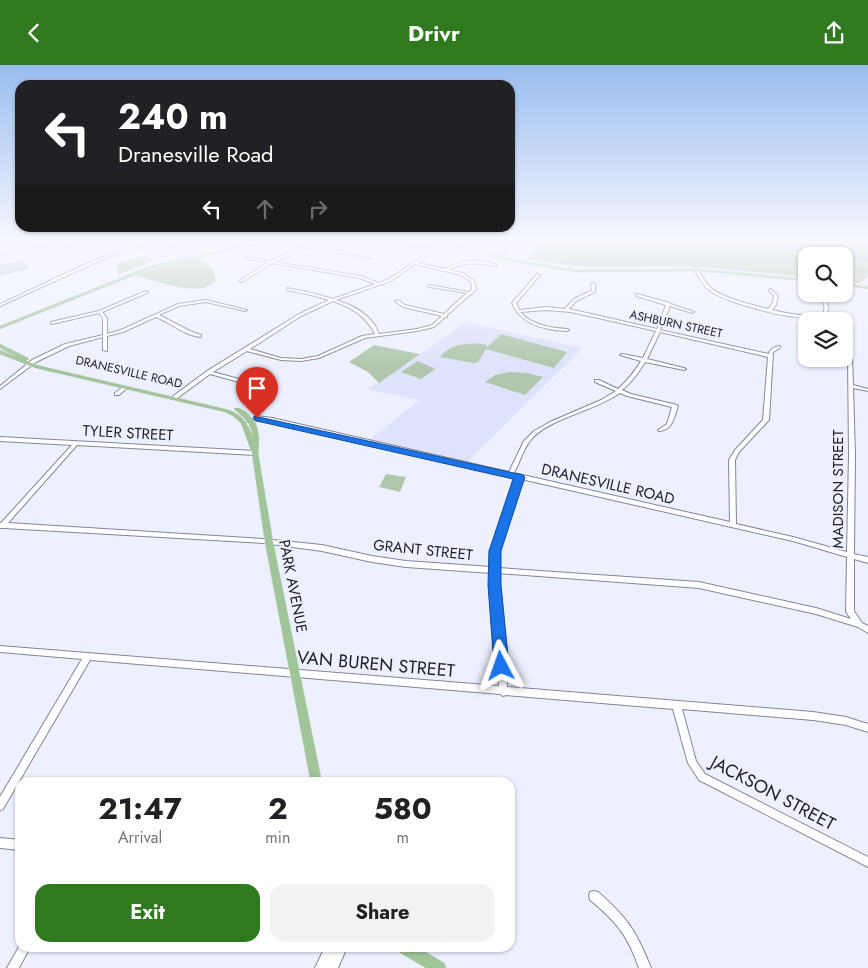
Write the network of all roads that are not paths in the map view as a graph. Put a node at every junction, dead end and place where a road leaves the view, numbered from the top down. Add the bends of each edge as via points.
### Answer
1 (47, 284) edge
2 (102, 284) edge
3 (108, 284) edge
4 (378, 284) edge
5 (474, 284) edge
6 (530, 284) edge
7 (593, 284) dead end
8 (705, 284) edge
9 (853, 284) edge
10 (430, 286) dead end
11 (868, 287) edge
12 (288, 289) dead end
13 (771, 290) dead end
14 (146, 293) dead end
15 (471, 293) junction
16 (637, 295) dead end
17 (332, 300) junction
18 (397, 301) dead end
19 (824, 302) edge
20 (669, 304) junction
21 (0, 305) edge
22 (568, 309) junction
23 (245, 310) dead end
24 (770, 310) junction
25 (517, 311) junction
26 (100, 312) junction
27 (692, 312) dead end
28 (156, 315) junction
29 (446, 316) junction
30 (52, 323) dead end
31 (0, 326) edge
32 (567, 330) dead end
33 (658, 331) junction
34 (377, 334) junction
35 (105, 335) junction
36 (200, 336) dead end
37 (0, 346) edge
38 (778, 347) dead end
39 (246, 349) junction
40 (105, 350) dead end
41 (0, 352) edge
42 (622, 355) dead end
43 (771, 356) junction
44 (645, 360) junction
45 (32, 363) junction
46 (850, 367) edge
47 (684, 369) dead end
48 (209, 372) junction
49 (597, 381) dead end
50 (850, 386) junction
51 (263, 387) dead end
52 (0, 388) edge
53 (125, 388) junction
54 (868, 390) edge
55 (619, 391) junction
56 (117, 395) dead end
57 (176, 397) junction
58 (251, 423) junction
59 (661, 430) dead end
60 (0, 439) edge
61 (76, 443) junction
62 (254, 453) junction
63 (510, 475) junction
64 (519, 477) junction
65 (733, 525) junction
66 (1, 526) edge
67 (269, 542) junction
68 (850, 553) junction
69 (868, 560) edge
70 (494, 571) junction
71 (860, 625) junction
72 (868, 630) edge
73 (0, 649) edge
74 (88, 656) junction
75 (294, 673) junction
76 (503, 692) junction
77 (677, 706) junction
78 (868, 729) edge
79 (17, 777) edge
80 (316, 777) edge
81 (15, 780) edge
82 (0, 806) edge
83 (0, 843) edge
84 (15, 844) edge
85 (868, 862) edge
86 (594, 896) dead end
87 (22, 952) edge
88 (329, 952) edge
89 (340, 952) edge
90 (412, 952) edge
91 (13, 968) edge
92 (321, 968) edge
93 (332, 968) edge
94 (439, 968) edge
95 (645, 968) edge

1 - 21 street
2 - 31 main road
3 - 31 main road
4 - 17 street
5 - 15 street
6 - 25 street via 515,301
7 - 22 street via 594,291 575,300
8 - 24 street via 714,291
9 - 11 main road
10 - 15 street
12 - 17 street via 319,294
13 - 24 street via 776,296
14 - 26 street
15 - 29 street
16 - 20 street
17 - 34 street via 368,320
17 - 39 street via 300,315
18 - 29 street via 404,306
19 - 24 street via 827,310 824,316 801,317
20 - 27 street
20 - 33 street
22 - 25 street, ASHBURN STREET
22 - 33 street, ASHBURN STREET
23 - 28 street via 195,301
25 - 32 street via 537,325
26 - 30 street
26 - 35 street via 105,318
28 - 35 street
28 - 36 street
29 - 34 street via 423,329
33 - 43 street, ASHBURN STREET
33 - 44 street
34 - 39 street via 312,359 281,359
35 - 40 street
35 - 45 street via 74,342
37 - 45 main road, DRANESVILLE ROAD
38 - 43 street
39 - 48 street
41 - 45 main road, DRANESVILLE ROAD
42 - 44 street
43 - 65 street via 766,420 732,460
44 - 47 street
44 - 55 street via 634,378
45 - 52 street
45 - 53 main road, DRANESVILLE ROAD
45 - 57 main road, DRANESVILLE ROAD
46 - 50 street, MADISON STREET
48 - 51 street
48 - 57 street
49 - 55 street
50 - 54 street
50 - 68 street, MADISON STREET
53 - 56 street
53 - 57 main road, DRANESVILLE ROAD
55 - 59 street via 675,406 669,425
55 - 63 street via 536,432 527,441
57 - 58 main road, DRANESVILLE ROAD via 233,413
58 - 62 main road, PARK AVENUE via 249,442
58 - 63 street, DRANESVILLE ROAD via 272,420
60 - 61 street, TYLER STREET
61 - 62 street, TYLER STREET
61 - 66 street
62 - 67 main road, PARK AVENUE
63 - 64 street, DRANESVILLE ROAD
64 - 65 street, DRANESVILLE ROAD
64 - 70 street via 498,536
65 - 68 street, DRANESVILLE ROAD
66 - 67 street, GRANT STREET
67 - 70 street, GRANT STREET via 322,548 386,562
67 - 75 main road, PARK AVENUE
68 - 69 street, DRANESVILLE ROAD
68 - 71 street, MADISON STREET via 850,612
70 - 71 street, GRANT STREET via 717,588 816,611
70 - 76 street
71 - 72 street, GRANT STREET
73 - 74 street, VAN BUREN STREET
74 - 75 street, VAN BUREN STREET
74 - 79 street
75 - 76 street, VAN BUREN STREET
75 - 80 main road, PARK AVENUE
76 - 77 street, VAN BUREN STREET
77 - 78 street, VAN BUREN STREET via 831,718
77 - 85 street, JACKSON STREET via 692,763 702,777
81 - 82 street
83 - 84 street
86 - 95 street via 619,917 636,941
87 - 91 street
88 - 92 street
89 - 93 street
90 - 94 main road

